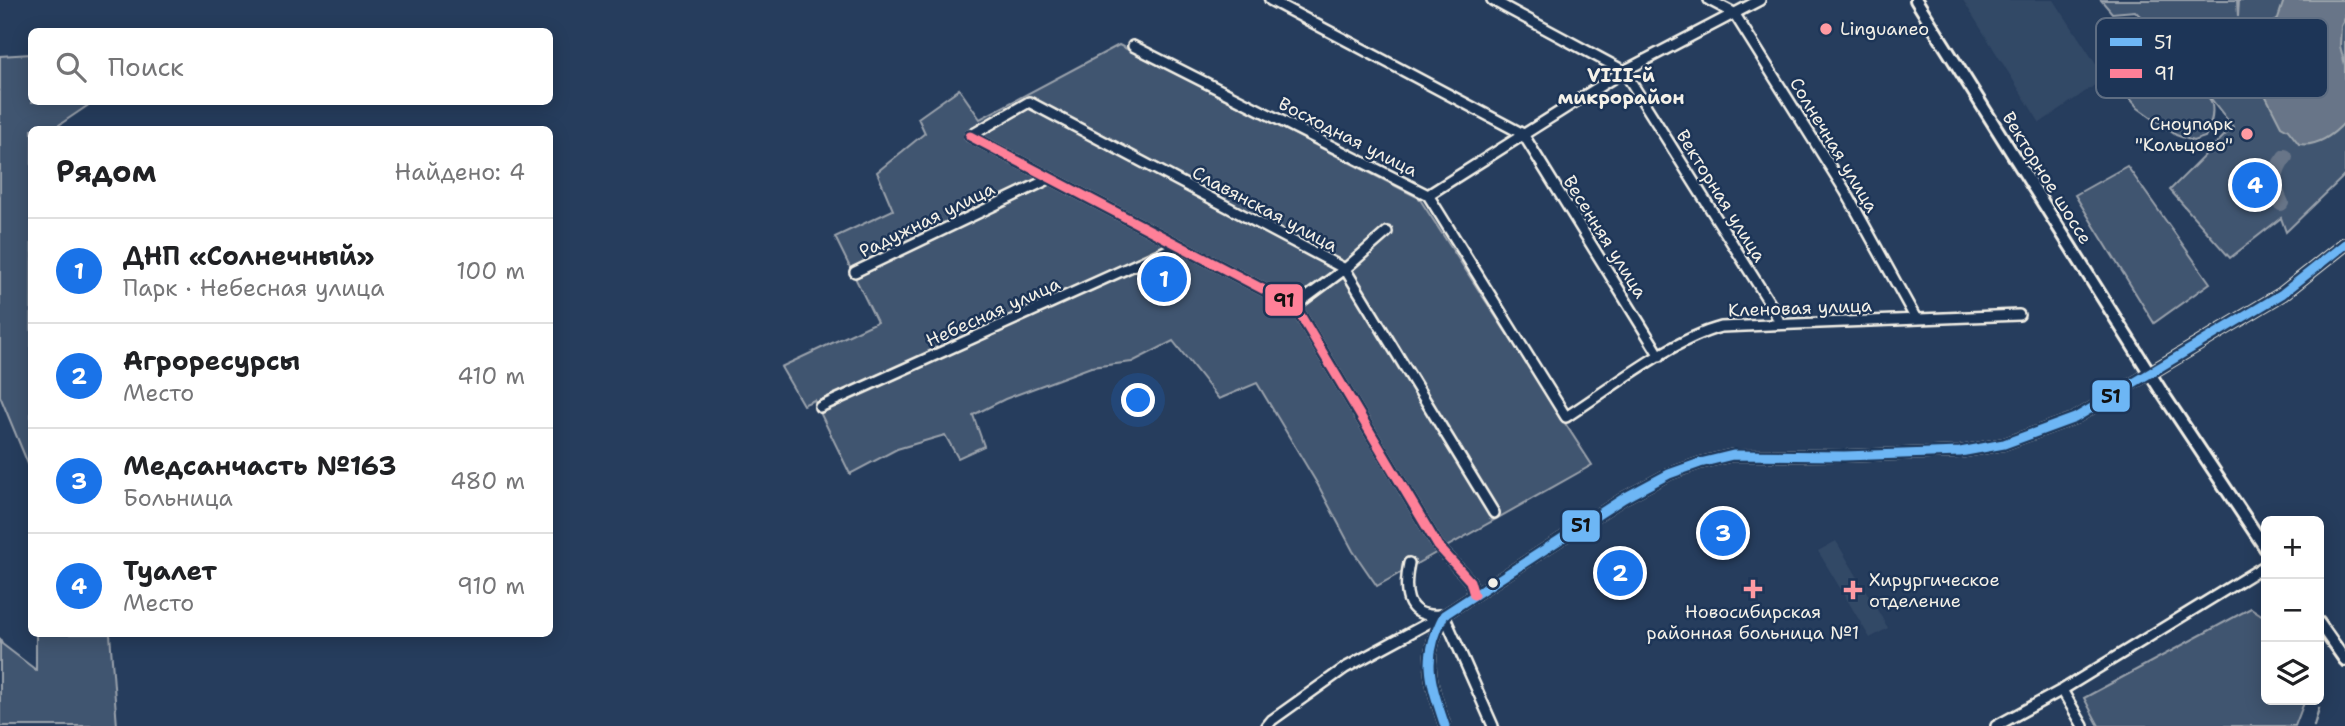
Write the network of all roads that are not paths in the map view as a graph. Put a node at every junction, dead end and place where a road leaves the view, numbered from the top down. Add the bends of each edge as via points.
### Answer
1 (1270, 0) edge
2 (1492, 0) edge
3 (1709, 0) edge
4 (1760, 0) edge
5 (1916, 0) edge
6 (1734, 13) junction
7 (1133, 46) dead end
8 (1624, 71) junction
9 (1523, 134) junction
10 (1051, 178) junction
11 (1428, 195) junction
12 (1387, 232) dead end
13 (2345, 244) edge
14 (1179, 245) junction
15 (1345, 269) junction
16 (855, 272) dead end
17 (1294, 306) junction
18 (2019, 315) dead end
19 (1916, 320) junction
20 (1780, 324) junction
21 (1660, 356) junction
22 (2150, 373) junction
23 (820, 407) dead end
24 (1566, 417) joint
25 (1494, 513) dead end
26 (2261, 541) edge
27 (1409, 563) dead end
28 (2261, 568) edge
29 (1474, 595) junction
30 (1444, 615) junction
31 (2324, 631) edge
32 (2344, 659) edge
33 (2062, 690) junction
34 (1267, 726) edge
35 (1445, 726) edge
36 (1493, 726) edge
37 (1996, 726) edge
38 (2083, 726) edge

1 - 9 street
2 - 8 street, Векторная улица
3 - 6 street
4 - 6 street
5 - 22 main road, Векторное шоссе
6 - 8 street
6 - 19 street, Солнечная улица via 1846,192
7 - 11 street, Восходная улица
8 - 9 street
8 - 20 street, Векторная улица
9 - 11 street
9 - 21 street, Весенняя улица
10 - 14 street
10 - 15 street, Славянская улица via 970,136 1030,102
10 - 16 street, Радужная улица
11 - 24 street, Восходная улица
12 - 15 street
13 - 22 main road via 2282,295
14 - 17 street
14 - 23 street, Небесная улица
15 - 17 street
15 - 25 street, Славянская улица
17 - 29 street via 1438,545 1470,581
18 - 19 street, Кленовая улица
19 - 20 street, Кленовая улица
20 - 21 street, Кленовая улица via 1704,331
21 - 24 street, Кленовая улица
22 - 26 main road, Векторное шоссе
22 - 29 street via 2075,418 2004,444 1960,452 1733,455 1700,463 1625,498
27 - 30 street via 1407,600 1419,613
28 - 33 street
29 - 30 street
30 - 34 street via 1345,668
30 - 35 street via 1429,653
30 - 36 street
31 - 32 main road
33 - 37 street
33 - 38 street

